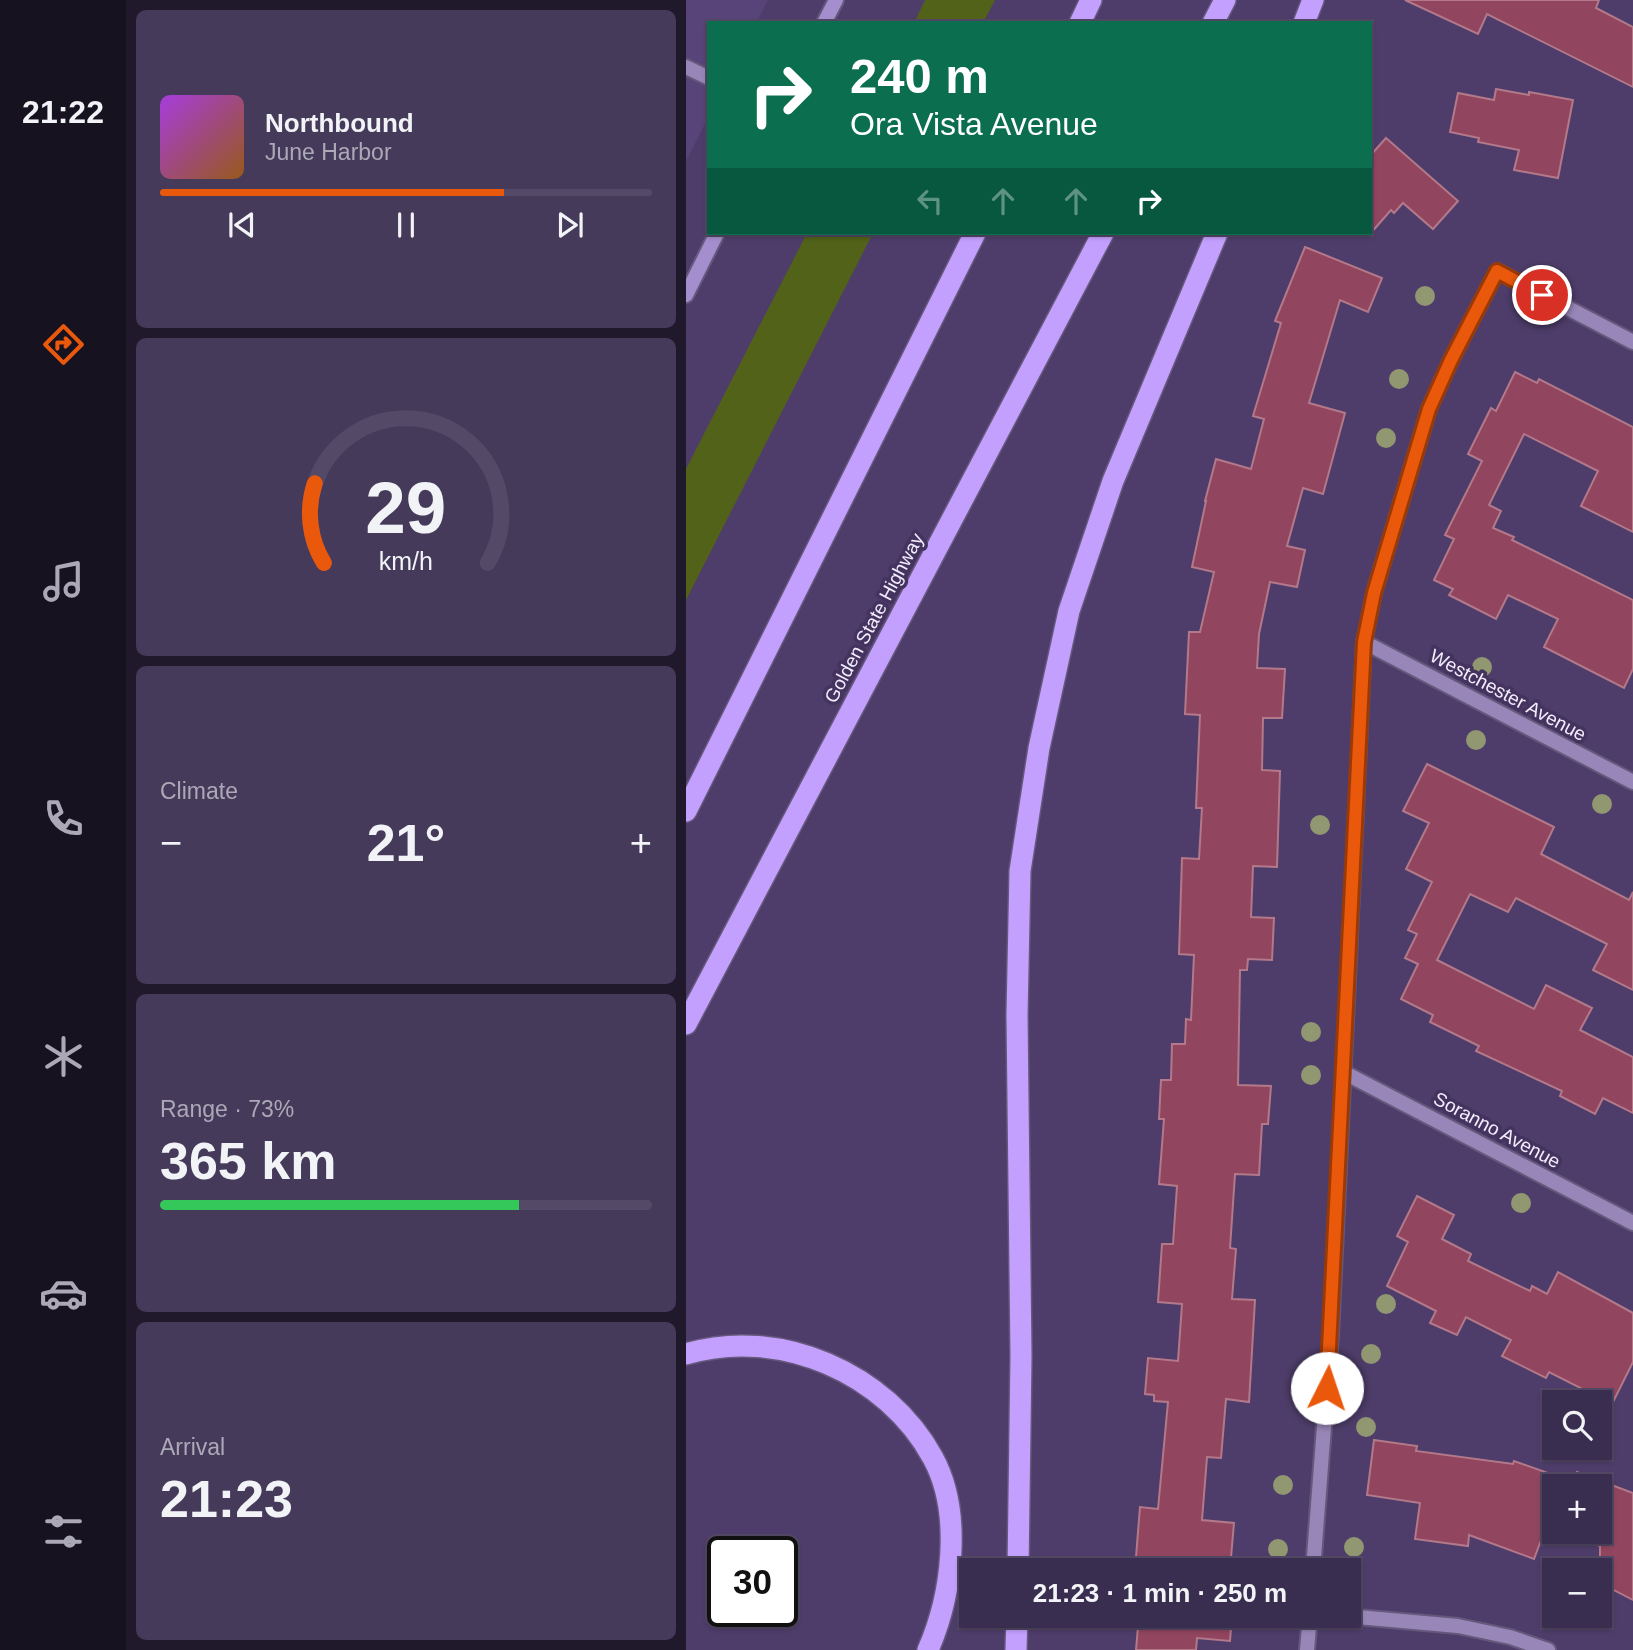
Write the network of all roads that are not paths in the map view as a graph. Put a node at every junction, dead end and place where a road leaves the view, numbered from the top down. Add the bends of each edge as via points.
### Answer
1 (836, 0) edge
2 (1091, 0) edge
3 (1225, 0) edge
4 (1313, 0) edge
5 (825, 21) edge
6 (1081, 21) edge
7 (1214, 21) edge
8 (1305, 21) edge
9 (686, 67) edge
10 (707, 77) edge
11 (716, 235) edge
12 (974, 235) edge
13 (1101, 235) edge
14 (1216, 235) edge
15 (686, 295) edge
16 (1633, 342) edge
17 (1364, 642) junction
18 (1633, 782) edge
19 (686, 811) edge
20 (686, 1024) edge
21 (1343, 1072) junction
22 (1633, 1223) edge
23 (686, 1353) edge
24 (1018, 1558) edge
25 (1314, 1558) edge
26 (1361, 1617) edge
27 (1017, 1628) edge
28 (1309, 1628) edge
29 (928, 1650) edge
30 (1016, 1650) edge
31 (1307, 1650) edge
32 (1548, 1650) edge

1 - 5 street
2 - 6 highway
3 - 7 highway
4 - 8 highway
9 - 10 street
11 - 15 street
12 - 19 highway
13 - 20 highway, Golden State Highway
14 - 24 highway via 1113,481 1069,611 1039,748 1020,871
16 - 17 street via 1497,271 1429,409 1374,593
17 - 18 street, Westchester Avenue
17 - 21 street
21 - 22 street, Soranno Avenue
21 - 25 street via 1331,1336
23 - 29 highway via 751,1345 806,1355 879,1395 919,1436 934,1460 950,1524 947,1592
26 - 32 street via 1458,1626
27 - 30 highway
28 - 31 street

